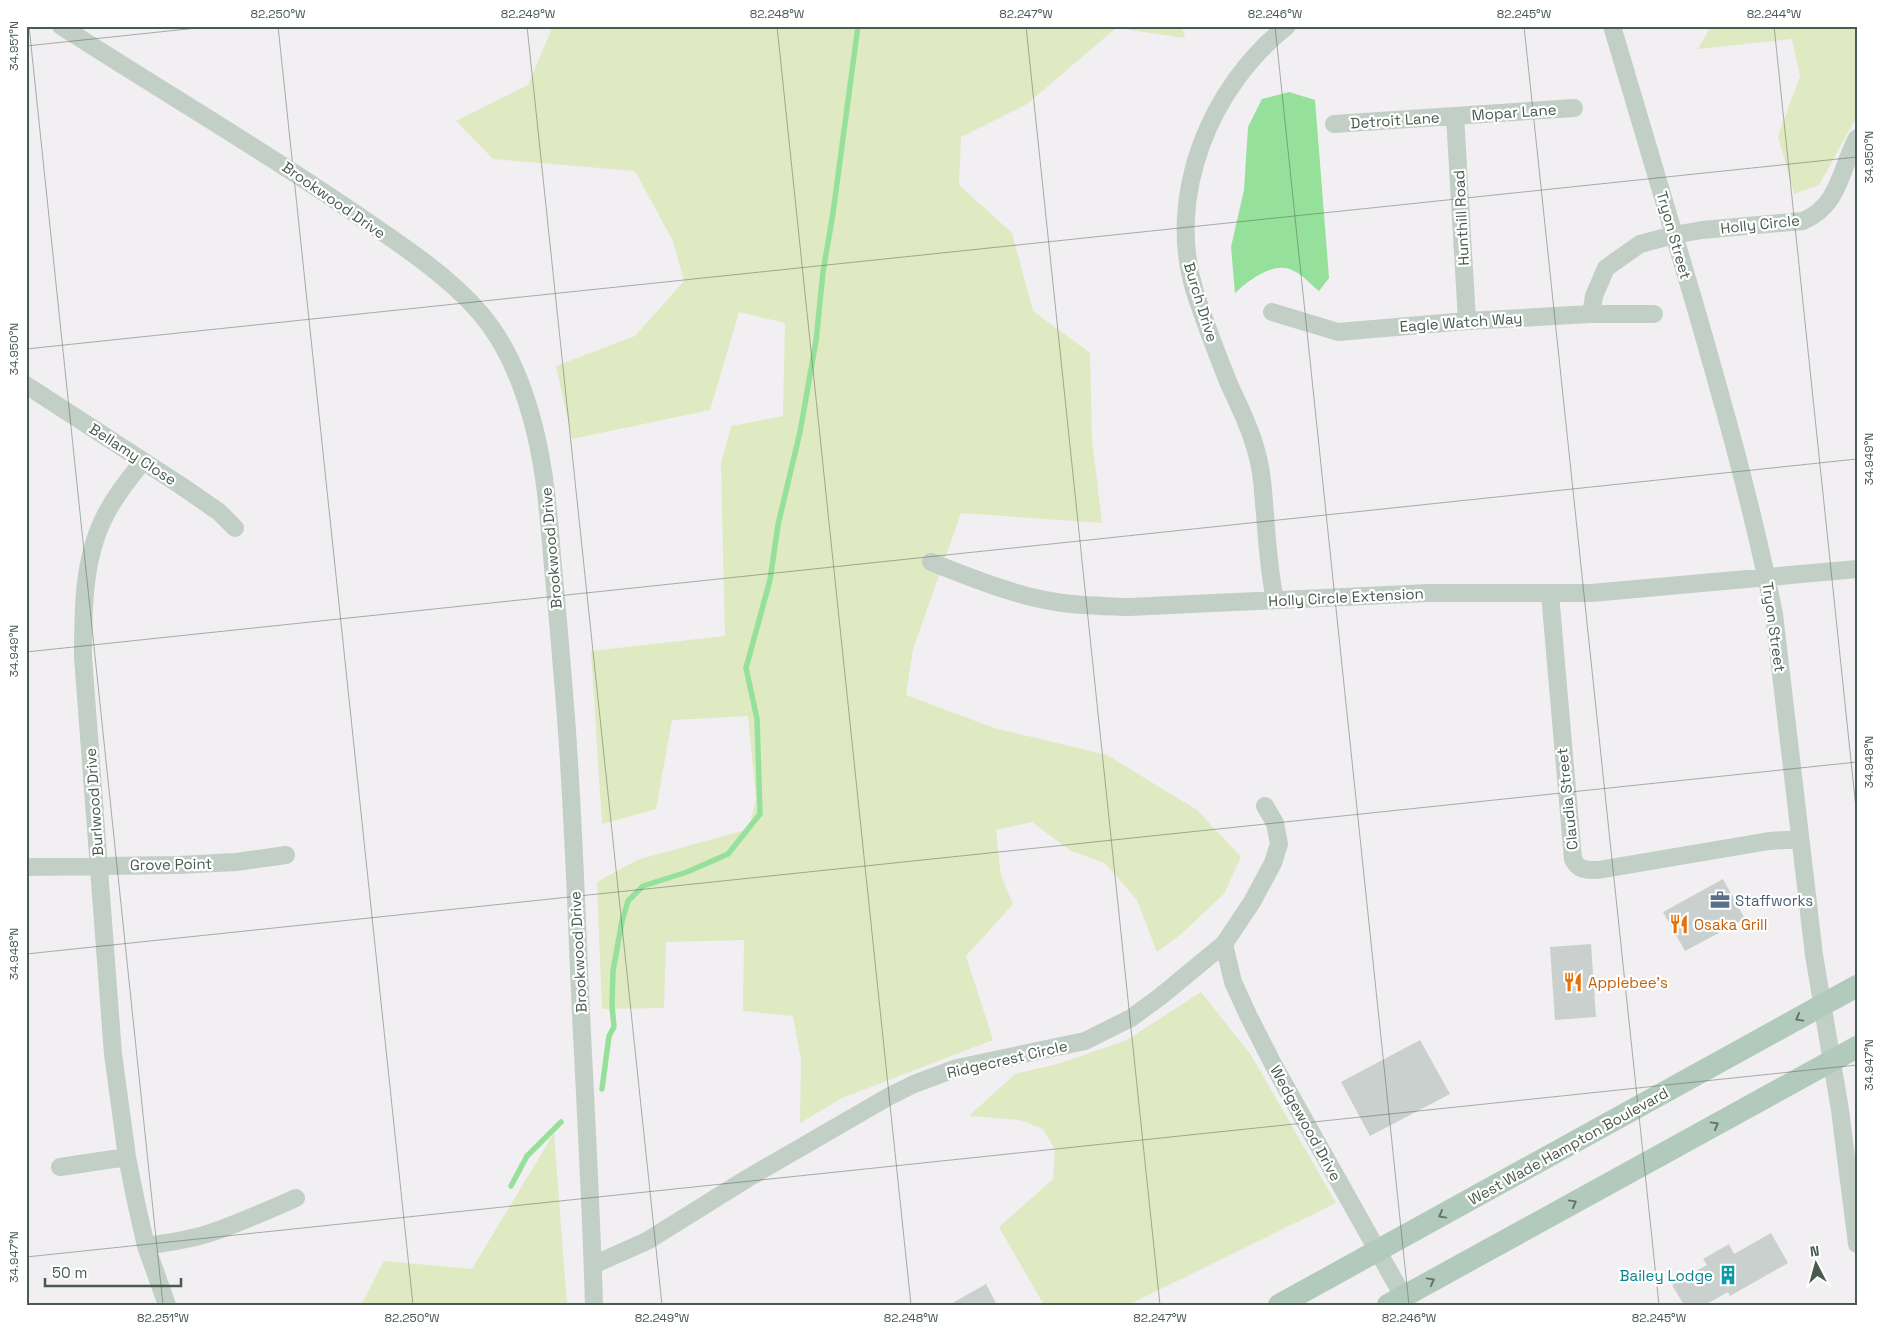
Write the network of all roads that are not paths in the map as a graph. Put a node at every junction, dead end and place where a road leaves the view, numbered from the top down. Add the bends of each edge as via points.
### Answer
1 (61, 26) edge
2 (1287, 26) edge
3 (1612, 26) edge
4 (1574, 108) dead end
5 (1455, 116) junction
6 (1334, 124) dead end
7 (1857, 138) edge
8 (1674, 235) junction
9 (1272, 312) dead end
10 (1591, 314) junction
11 (1654, 314) dead end
12 (1467, 321) junction
13 (26, 385) edge
14 (143, 461) junction
15 (235, 528) dead end
16 (931, 562) dead end
17 (1857, 569) edge
18 (1766, 577) junction
19 (1550, 594) junction
20 (1275, 600) junction
21 (1265, 806) dead end
22 (1800, 839) junction
23 (286, 855) dead end
24 (98, 865) junction
25 (26, 867) edge
26 (1224, 944) junction
27 (1857, 986) edge
28 (1823, 1005) junction
29 (1857, 1047) edge
30 (1832, 1061) junction
31 (127, 1156) junction
32 (60, 1167) dead end
33 (296, 1198) dead end
34 (1857, 1244) edge
35 (146, 1246) junction
36 (1378, 1250) junction
37 (593, 1265) junction
38 (1396, 1301) edge
39 (167, 1305) edge
40 (594, 1305) edge
41 (1278, 1305) edge

1 - 37 street, Brookwood Drive via 280,162 445,279 484,317 512,361 535,428 547,498 570,776
2 - 20 street, Burch Drive via 1256,54 1239,75 1209,125 1189,189 1186,220 1186,254 1195,292 1258,458 1269,572
3 - 8 street, Tryon Street
4 - 5 street, Mopar Lane
5 - 6 street, Detroit Lane
5 - 12 street, Hunthill Road
7 - 8 street, Holly Circle via 1828,204 1811,218
8 - 10 street, Holly Circle via 1640,244 1606,268 1594,296
8 - 18 street, Tryon Street via 1727,414
9 - 12 street, Eagle Watch Way via 1338,332
10 - 11 street, Eagle Watch Way
10 - 12 street, Eagle Watch Way
13 - 14 street, Bellamy Close
14 - 15 street, Bellamy Close via 219,512
14 - 24 street, Burlwood Drive via 103,520 92,552 85,591 83,657
16 - 20 street, Holly Circle Extension via 1025,595 1081,605 1129,607
17 - 18 street
18 - 19 street, Holly Circle Extension
18 - 22 street, Tryon Street via 1774,614
19 - 20 street, Holly Circle Extension via 1428,593
19 - 22 street, Claudia Street via 1576,866 1584,870 1598,870 1769,841
21 - 26 street, Ridgecrest Circle via 1275,823 1279,844 1273,863 1252,902
22 - 28 street, Tryon Street
23 - 24 street, Grove Point via 236,862
24 - 25 street, Grove Point
24 - 31 street, Burlwood Drive via 113,1054
26 - 36 street, Wedgewood Drive via 1233,982 1248,1015
26 - 37 street, Ridgecrest Circle via 1161,996 1105,1032 1085,1041 957,1068 914,1084 646,1240
27 - 28 main road, West Wade Hampton Boulevard
28 - 30 street, Tryon Street
28 -> 36 main road, West Wade Hampton Boulevard
29 - 30 main road
30 - 34 street, Tryon Street
38 -> 30 main road
31 - 32 street
31 - 35 street, Burlwood Drive
33 - 35 street via 206,1234
35 - 39 street, Burlwood Drive
36 - 38 street, Wedgewood Drive
36 - 41 main road, West Wade Hampton Boulevard
37 - 40 street, Brookwood Drive

